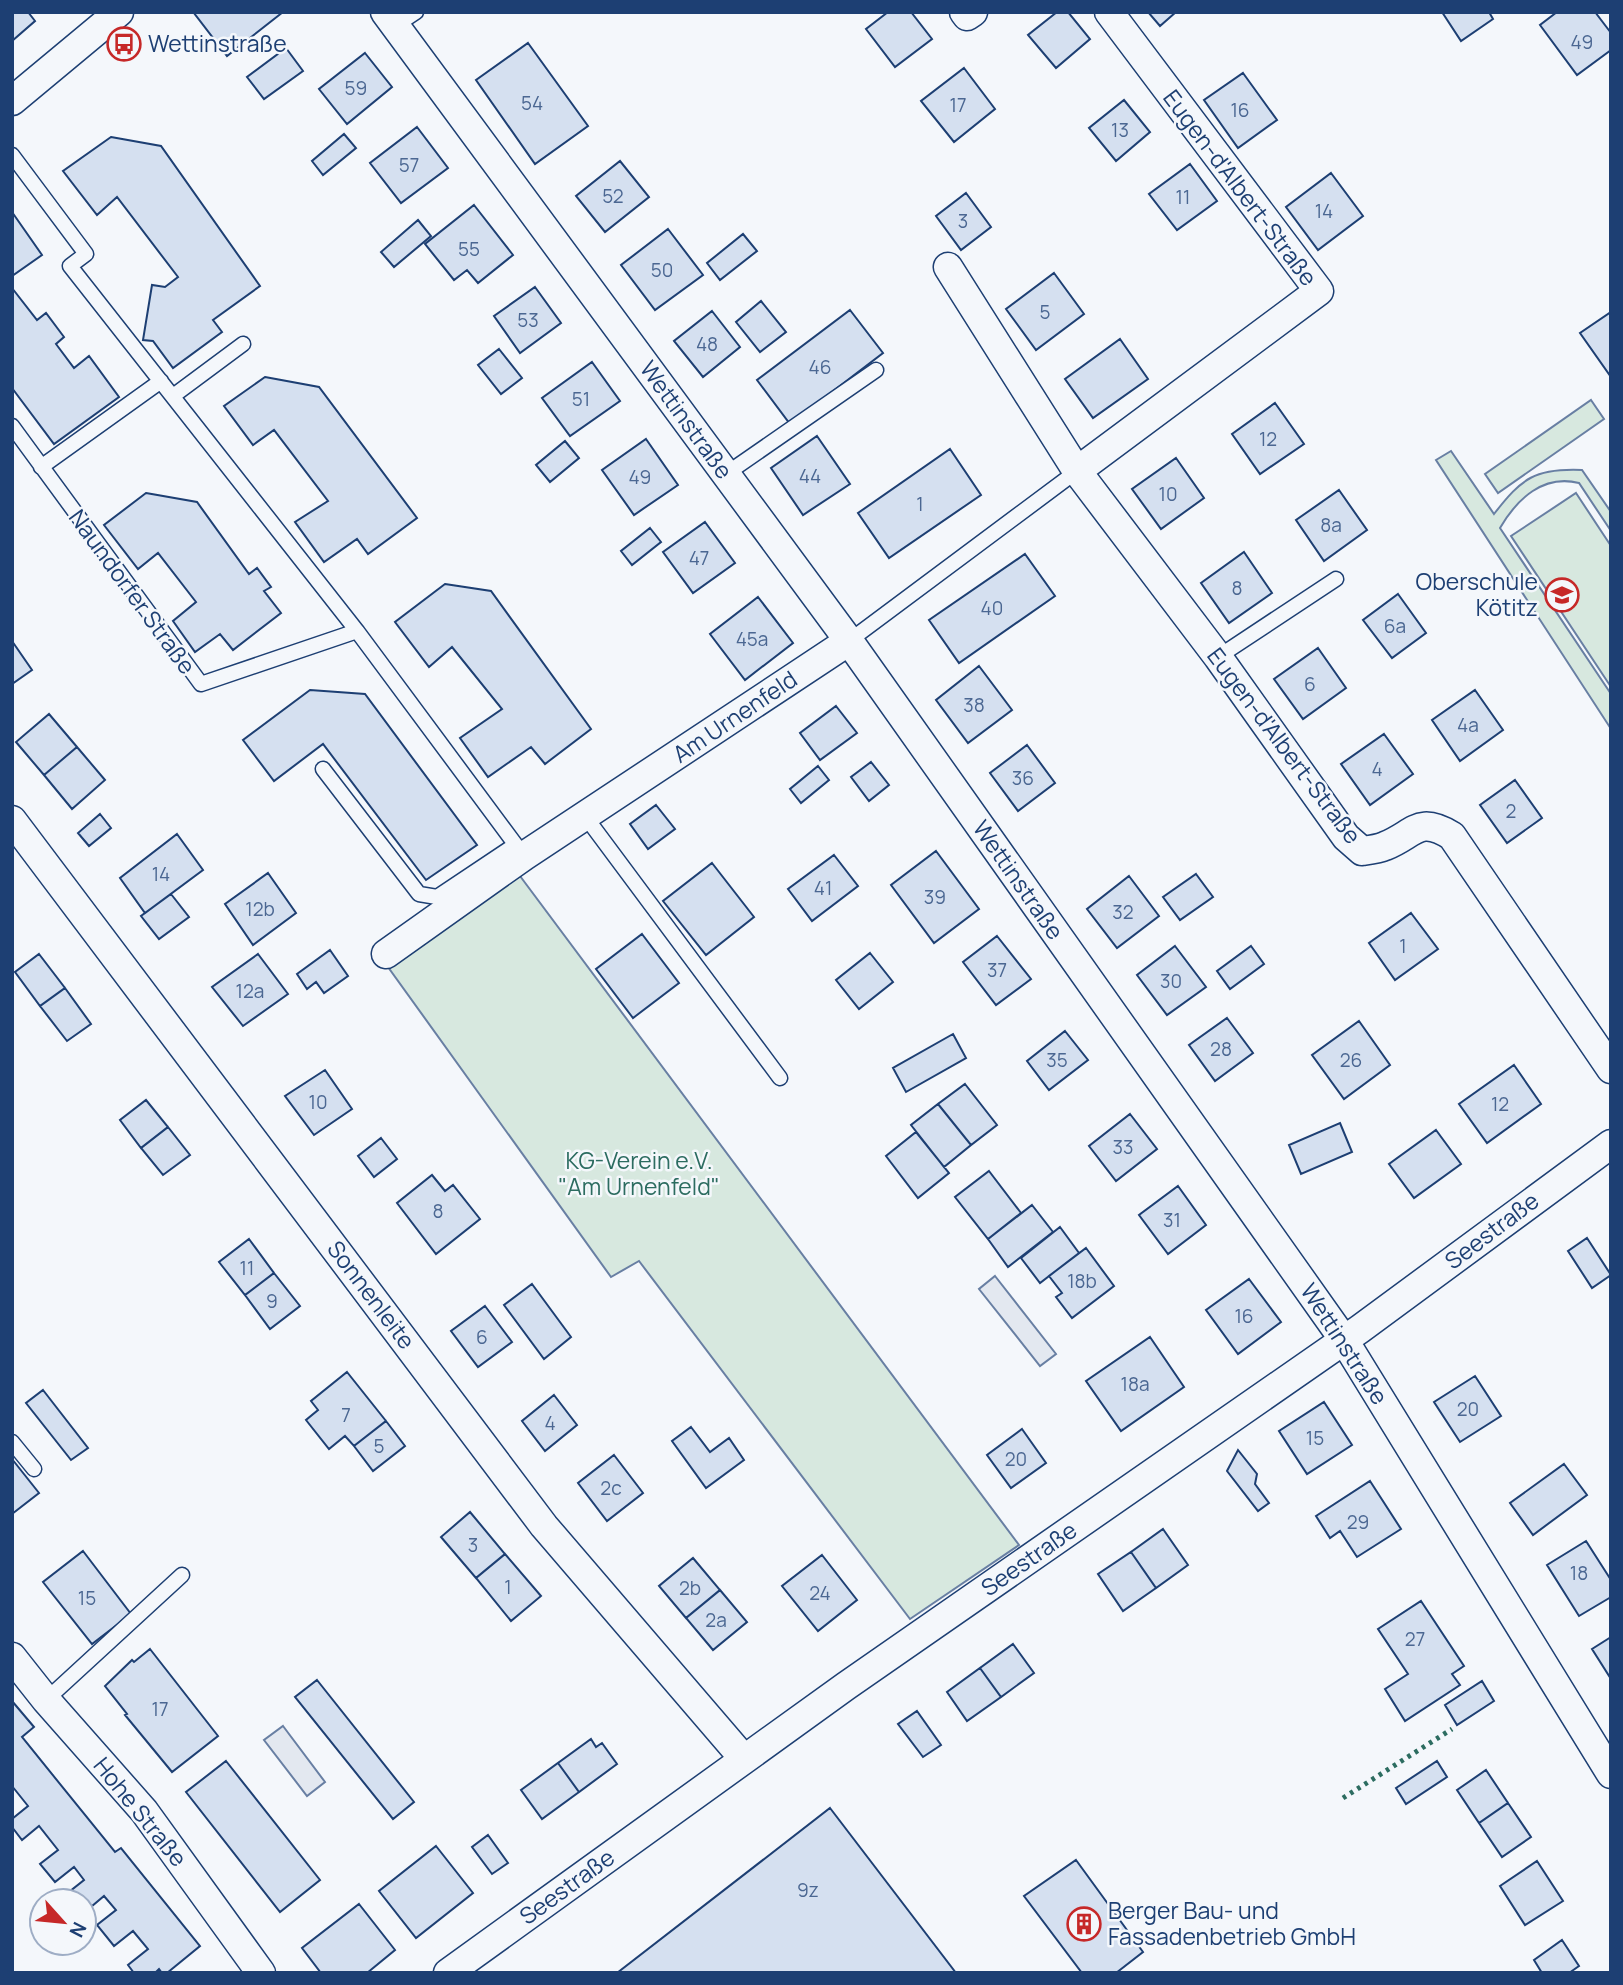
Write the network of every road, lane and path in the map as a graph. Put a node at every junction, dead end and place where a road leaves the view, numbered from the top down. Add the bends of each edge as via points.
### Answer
1 (119, 12) edge
2 (964, 12) edge
3 (973, 12) edge
4 (1110, 12) edge
5 (399, 17) edge
6 (12, 101) edge
7 (12, 155) edge
8 (948, 267) dead end
9 (243, 344) dead end
10 (876, 370) dead end
11 (161, 381) junction
12 (173, 396) junction
13 (12, 426) edge
14 (41, 467) junction
15 (1077, 471) junction
16 (726, 474) junction
17 (1336, 579) dead end
18 (357, 631) junction
19 (849, 641) junction
20 (1218, 657) junction
21 (323, 769) dead end
22 (585, 816) junction
23 (12, 820) edge
24 (519, 851) junction
25 (386, 954) dead end
26 (1611, 1069) edge
27 (780, 1078) dead end
28 (1611, 1144) edge
29 (1344, 1340) junction
30 (12, 1442) edge
31 (34, 1469) dead end
32 (182, 1575) dead end
33 (12, 1657) edge
34 (47, 1700) junction
35 (744, 1759) junction
36 (1611, 1774) edge
37 (261, 1973) edge
38 (448, 1973) edge

1 - 6 street
2 - 3 street via 967,16
4 - 15 street, Eugen-d'Albert-Straße via 1319,291
5 - 16 street, Wettinstraße
7 - 11 lane via 86,254 70,266
8 - 15 street, Eugen-d'Albert-Straße
9 - 12 lane
10 - 16 lane
11 - 12 lane
11 - 14 lane
12 - 18 lane
13 - 14 lane, Naundorfer Straße
14 - 18 lane, Naundorfer Straße via 201,684
15 - 19 lane, Am Urnenfeld
15 - 20 street, Eugen-d'Albert-Straße
16 - 19 street, Wettinstraße
17 - 20 lane
18 - 24 lane
19 - 22 street, Am Urnenfeld
19 - 29 street, Wettinstraße
20 - 26 street, Eugen-d'Albert-Straße via 1346,837 1362,851 1384,847 1419,827 1436,826 1452,836
21 - 24 lane via 419,894 437,897
22 - 24 street, Am Urnenfeld
22 - 27 lane
23 - 35 street, Sonnenleite via 544,1526
24 - 25 street, Am Urnenfeld
28 - 29 street, Seestraße
29 - 35 street, Seestraße
29 - 36 street, Wettinstraße
30 - 31 lane
32 - 34 lane
33 - 34 street, Hohe Straße
34 - 37 street, Hohe Straße via 144,1811
35 - 38 street, Seestraße

